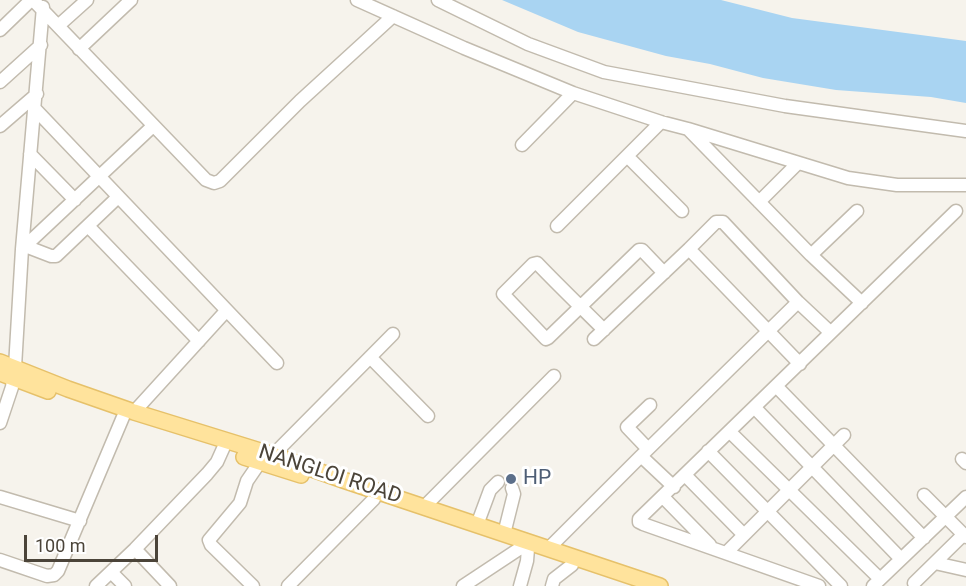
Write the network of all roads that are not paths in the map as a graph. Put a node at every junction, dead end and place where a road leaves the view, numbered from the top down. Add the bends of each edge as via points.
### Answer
1 (32, 0) edge
2 (87, 0) edge
3 (131, 0) edge
4 (357, 0) edge
5 (438, 0) edge
6 (43, 5) edge
7 (393, 16) junction
8 (58, 26) junction
9 (0, 30) edge
10 (41, 45) junction
11 (79, 49) junction
12 (0, 82) edge
13 (573, 93) junction
14 (37, 94) junction
15 (35, 109) junction
16 (661, 122) junction
17 (0, 126) edge
18 (153, 126) junction
19 (688, 129) junction
20 (966, 131) edge
21 (522, 145) dead end
22 (30, 154) junction
23 (627, 156) junction
24 (798, 163) junction
25 (99, 177) junction
26 (966, 185) edge
27 (118, 197) junction
28 (75, 200) junction
29 (759, 202) junction
30 (682, 210) dead end
31 (857, 211) dead end
32 (956, 211) dead end
33 (88, 226) junction
34 (557, 226) dead end
35 (23, 248) junction
36 (689, 249) junction
37 (811, 255) junction
38 (664, 273) junction
39 (798, 302) junction
40 (862, 303) junction
41 (580, 306) junction
42 (226, 311) junction
43 (604, 330) junction
44 (769, 331) junction
45 (830, 332) junction
46 (393, 334) dead end
47 (594, 339) dead end
48 (200, 340) junction
49 (370, 357) junction
50 (0, 362) edge
51 (277, 363) dead end
52 (800, 364) junction
53 (10, 373) edge
54 (554, 376) dead end
55 (777, 387) junction
56 (650, 405) dead end
57 (755, 408) junction
58 (129, 415) junction
59 (428, 416) dead end
60 (0, 423) edge
61 (729, 432) junction
62 (844, 435) dead end
63 (832, 445) junction
64 (224, 446) junction
65 (708, 451) junction
66 (645, 453) junction
67 (267, 458) junction
68 (812, 467) junction
69 (685, 475) junction
70 (498, 482) dead end
71 (674, 487) junction
72 (512, 488) dead end
73 (789, 490) junction
74 (924, 495) dead end
75 (0, 497) edge
76 (663, 497) junction
77 (966, 497) edge
78 (374, 500) junction
79 (424, 507) junction
80 (768, 512) junction
81 (946, 517) junction
82 (80, 521) junction
83 (477, 525) junction
84 (504, 534) junction
85 (744, 535) junction
86 (965, 536) edge
87 (924, 538) junction
88 (525, 545) junction
89 (549, 548) junction
90 (713, 548) junction
91 (135, 549) junction
92 (727, 552) junction
93 (902, 559) junction
94 (0, 560) edge
95 (935, 562) junction
96 (572, 565) junction
97 (966, 570) edge
98 (111, 572) junction
99 (877, 583) edge
100 (916, 585) edge
101 (96, 586) edge
102 (125, 586) edge
103 (170, 586) edge
104 (253, 586) edge
105 (288, 586) edge
106 (463, 586) edge
107 (520, 586) edge
108 (552, 586) edge
109 (634, 586) edge
110 (660, 586) edge
111 (819, 586) edge
112 (841, 586) edge

1 - 6 street
1 - 9 street
2 - 8 street
3 - 11 street
4 - 7 street
5 - 20 street via 528,44 604,72 785,106
6 - 8 street
6 - 10 street
7 - 13 street
7 - 18 street via 218,183 206,180
8 - 11 street
10 - 12 street
10 - 14 street
11 - 18 street
13 - 16 street
13 - 21 street
14 - 15 street
14 - 17 street
15 - 22 street
15 - 25 street
16 - 19 street
16 - 23 street
18 - 25 street
19 - 24 street
19 - 29 street
22 - 28 street
22 - 35 street
23 - 30 street
23 - 34 street
24 - 26 street via 866,181
24 - 29 street
25 - 27 street
25 - 28 street
27 - 33 street
27 - 42 street
28 - 35 street
29 - 37 street
31 - 37 street
32 - 40 street
33 - 35 street via 54,256
33 - 48 street
35 - 53 street
36 - 38 street
36 - 39 street via 716,222 723,222
36 - 44 street
37 - 40 street
38 - 41 street via 639,250
38 - 43 street
39 - 44 street
39 - 45 street
40 - 45 street
41 - 41 street via 537,263 502,296 546,339
41 - 43 street
42 - 48 street
42 - 51 street
43 - 47 street
44 - 52 street
44 - 66 street
45 - 52 street
46 - 49 street
48 - 58 street
49 - 59 street
49 - 67 street
50 - 53 main road
52 - 55 street
53 - 58 main road
53 - 60 street
54 - 79 street
55 - 57 street
55 - 63 street
56 - 66 street via 627,427
57 - 61 street
57 - 68 street
58 - 64 main road
58 - 82 street
61 - 65 street
61 - 73 street
62 - 63 street
63 - 68 street
63 - 87 street
64 - 67 main road
64 - 91 street via 207,474
65 - 69 street
65 - 80 street
66 - 71 street
66 - 89 street
67 - 78 main road
67 - 79 main road, NANGLOI ROAD
67 - 104 street via 247,480 240,503 209,540
68 - 73 street
68 - 93 street
69 - 71 street
69 - 85 street
70 - 83 street via 490,490
71 - 76 street
72 - 84 street
73 - 80 street
73 - 99 street
74 - 81 street
75 - 82 street
76 - 90 street
76 - 90 street via 640,523
77 - 81 street
78 - 88 main road
78 - 105 street
79 - 83 main road, NANGLOI ROAD
80 - 85 street
80 - 112 street
81 - 86 street
81 - 87 street
82 - 94 street via 54,575
83 - 84 main road, NANGLOI ROAD
84 - 88 main road, NANGLOI ROAD
85 - 92 street
86 - 95 street
87 - 93 street
88 - 89 main road, NANGLOI ROAD
88 - 96 main road
88 - 106 street
88 - 107 street via 528,561
89 - 110 main road, NANGLOI ROAD
90 - 92 street
91 - 98 street
91 - 103 street
92 - 111 street
93 - 99 street
95 - 97 street
95 - 100 street
96 - 108 street via 554,579
96 - 109 main road
98 - 101 street
98 - 102 street

